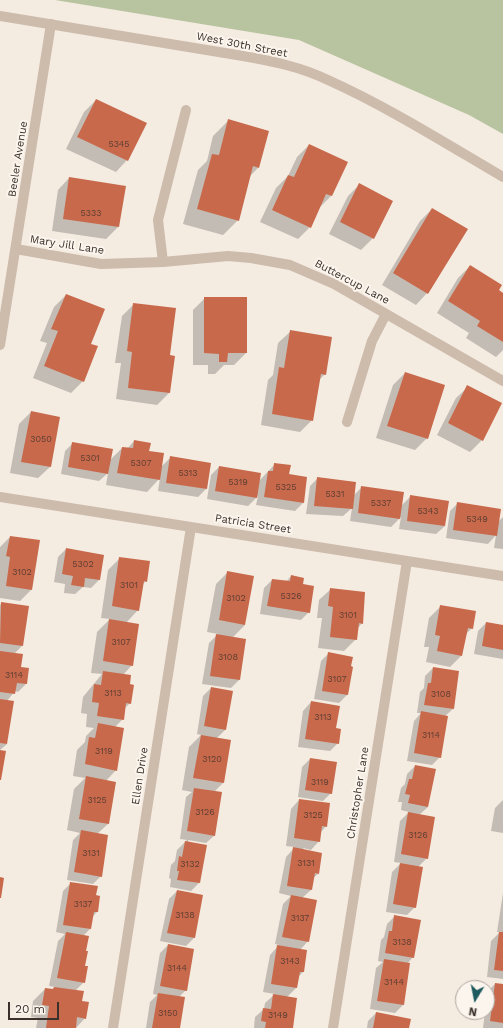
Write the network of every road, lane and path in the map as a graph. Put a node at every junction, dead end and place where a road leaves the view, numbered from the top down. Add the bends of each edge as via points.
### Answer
1 (0, 16) edge
2 (51, 24) junction
3 (186, 110) dead end
4 (503, 177) edge
5 (16, 249) junction
6 (163, 262) junction
7 (4, 297) edge
8 (386, 314) junction
9 (0, 344) edge
10 (503, 381) edge
11 (347, 422) dead end
12 (0, 497) edge
13 (191, 527) junction
14 (407, 562) junction
15 (503, 576) edge
16 (113, 1028) edge
17 (333, 1028) edge

1 - 2 street, West 30th Street
2 - 4 street, West 30th Street via 274,62 327,79 364,96
2 - 5 street, Beeler Avenue
3 - 6 street via 158,220
5 - 6 street, Mary Jill Lane via 101,264
5 - 7 street, Beeler Avenue
6 - 8 street, Buttercup Lane via 228,256 290,265 327,280
7 - 9 street, Beeler Avenue
8 - 10 street, Buttercup Lane
8 - 11 street via 372,342
12 - 13 street, Patricia Street
13 - 14 street, Patricia Street
13 - 16 street, Ellen Drive
14 - 15 street, Patricia Street
14 - 17 street, Christopher Lane

